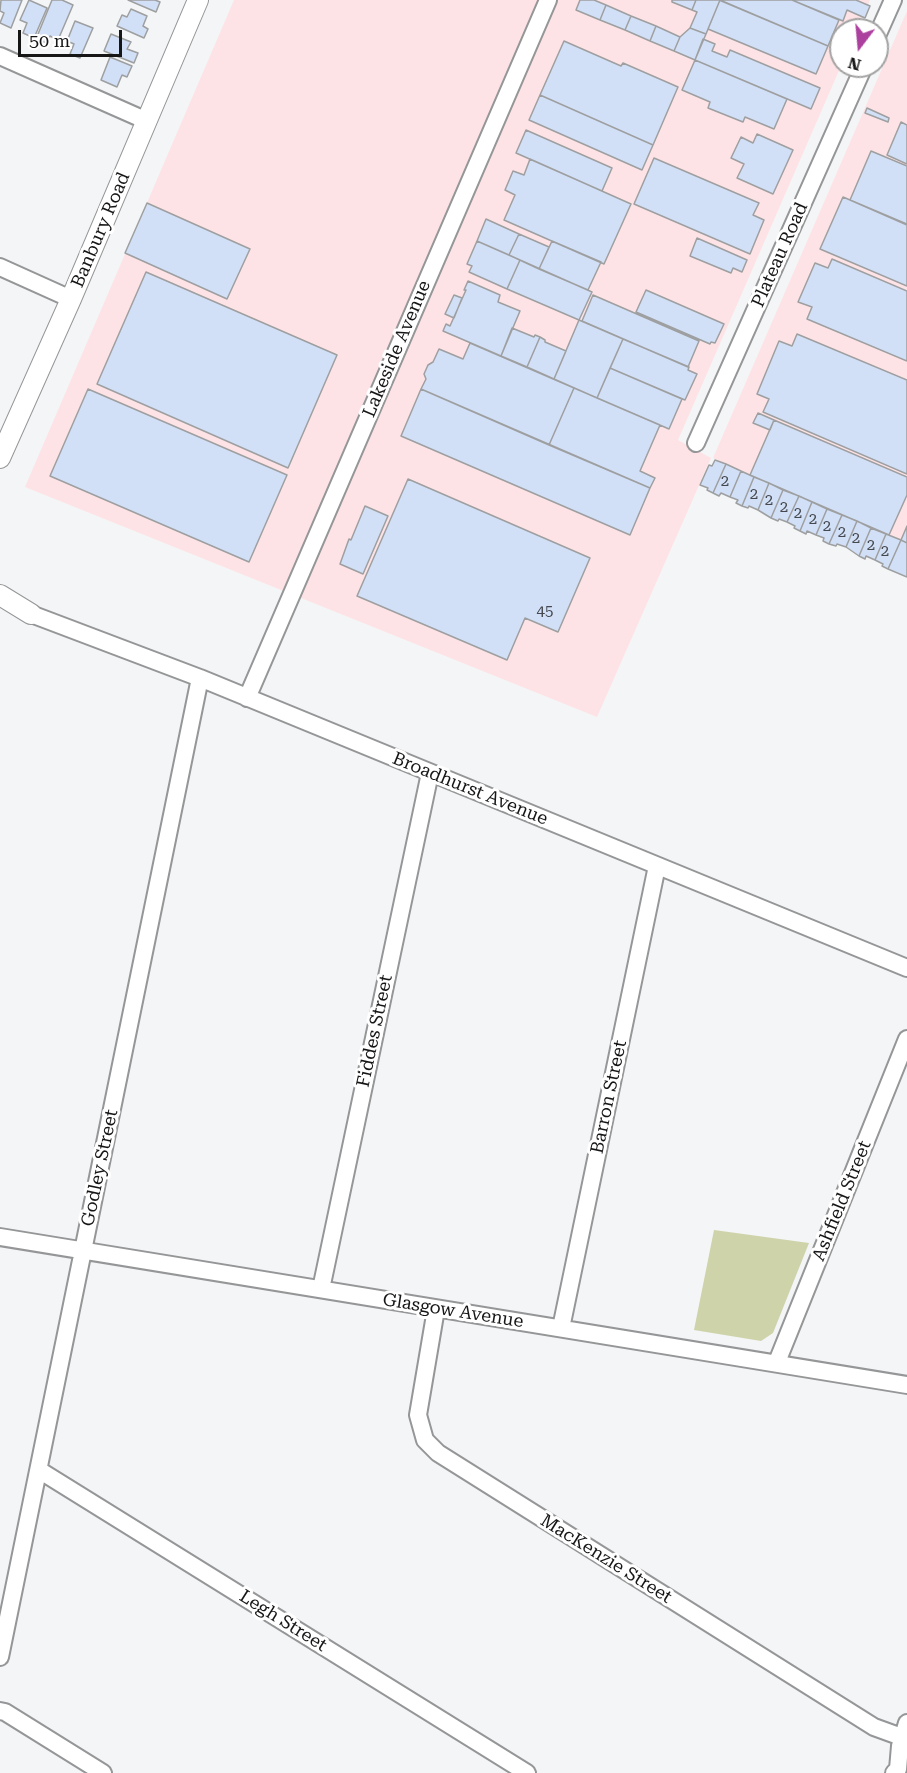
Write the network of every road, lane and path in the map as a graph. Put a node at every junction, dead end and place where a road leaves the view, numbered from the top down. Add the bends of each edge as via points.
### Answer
1 (198, 0) edge
2 (548, 0) edge
3 (893, 0) edge
4 (885, 18) edge
5 (0, 56) edge
6 (859, 78) edge
7 (147, 121) junction
8 (0, 267) edge
9 (71, 299) junction
10 (696, 443) dead end
11 (0, 458) edge
12 (0, 595) edge
13 (0, 606) edge
14 (31, 614) junction
15 (200, 678) junction
16 (247, 698) junction
17 (430, 773) junction
18 (657, 866) junction
19 (907, 968) edge
20 (907, 1039) edge
21 (0, 1237) edge
22 (82, 1251) junction
23 (321, 1289) junction
24 (436, 1309) junction
25 (561, 1328) junction
26 (777, 1362) junction
27 (907, 1385) edge
28 (39, 1470) junction
29 (0, 1657) edge
30 (0, 1711) edge
31 (905, 1733) edge
32 (103, 1773) edge
33 (528, 1773) edge
34 (894, 1773) edge

1 - 7 street, Banbury Road
2 - 16 street, Lakeside Avenue
3 - 4 street
5 - 7 street
6 - 10 street, Plateau Road
7 - 9 street, Banbury Road
8 - 9 street
9 - 11 street, Banbury Road
12 - 14 street, Broadhurst Avenue
13 - 14 street, Broadhurst Avenue
14 - 15 street, Broadhurst Avenue
15 - 16 street, Broadhurst Avenue
15 - 22 street, Godley Street
16 - 17 street, Broadhurst Avenue
17 - 18 street, Broadhurst Avenue
17 - 23 street, Fiddes Street
18 - 19 street, Broadhurst Avenue
18 - 25 street, Barron Street
20 - 26 street, Ashfield Street
21 - 22 street, Glasgow Avenue
22 - 23 street, Glasgow Avenue
22 - 28 street, Godley Street
23 - 24 street, Glasgow Avenue
24 - 25 street, Glasgow Avenue
24 - 31 street, MacKenzie Street via 418,1415 425,1440 438,1453 874,1727
25 - 26 street, Glasgow Avenue
26 - 27 street, Glasgow Avenue
28 - 29 street, Godley Street
28 - 33 street, Legh Street
30 - 32 street
31 - 34 street

